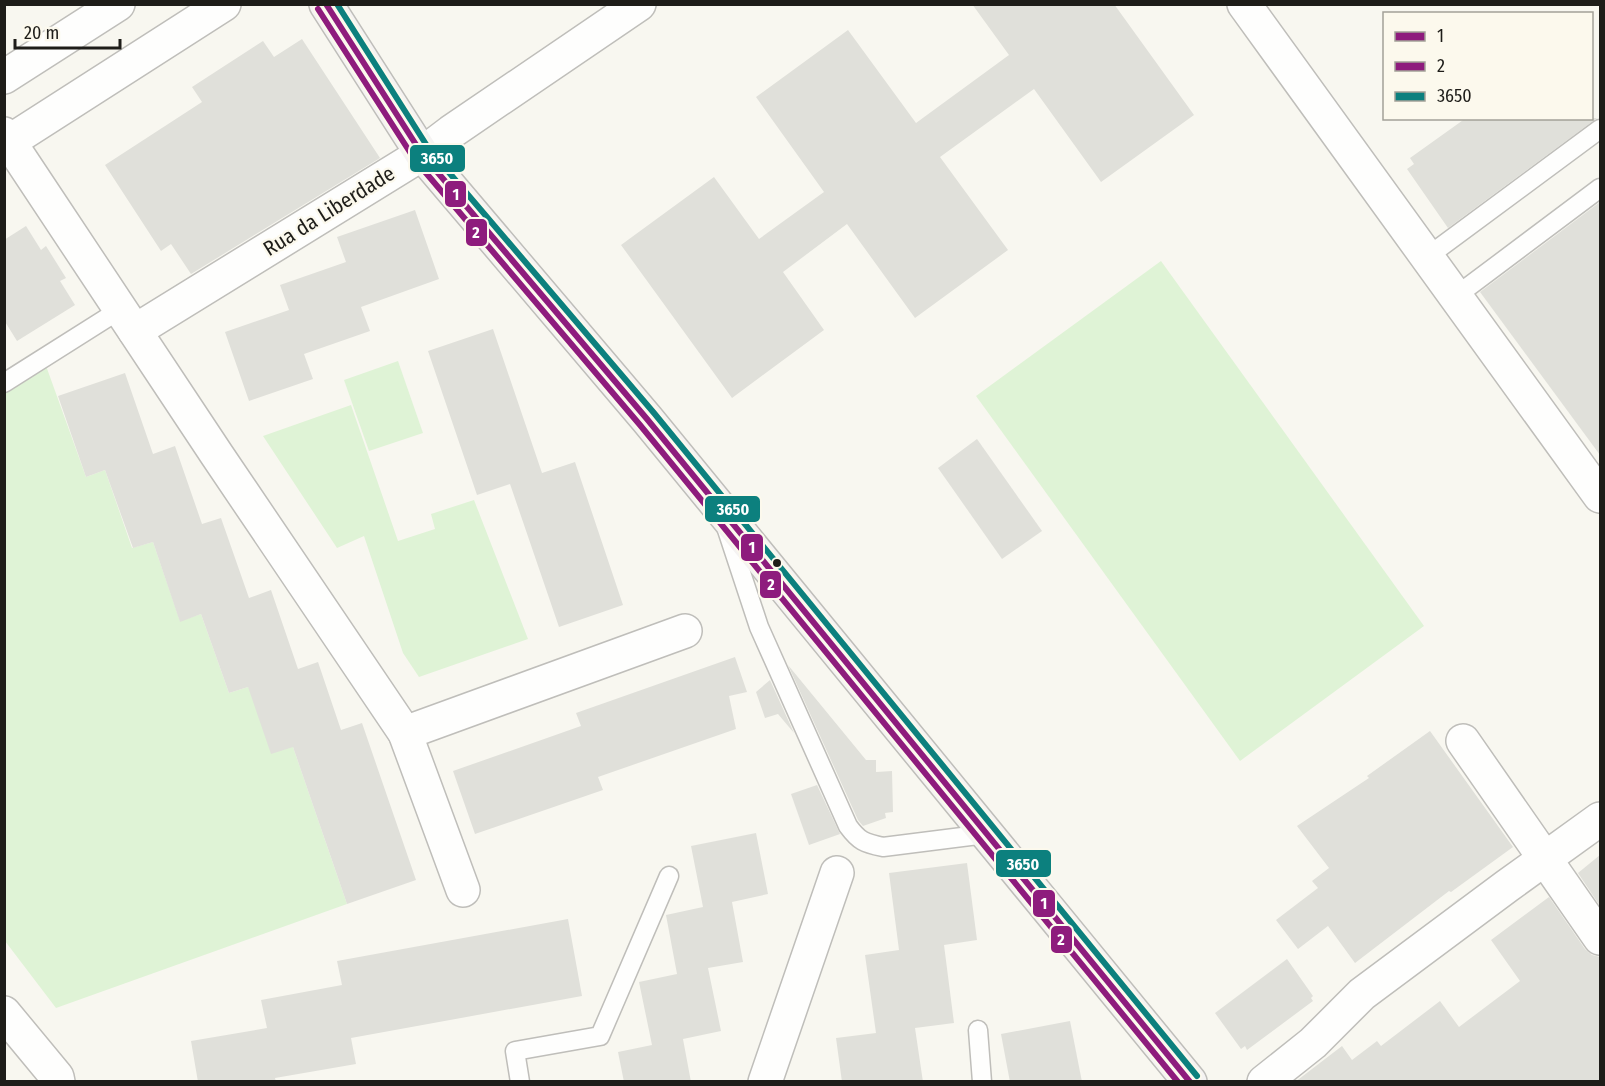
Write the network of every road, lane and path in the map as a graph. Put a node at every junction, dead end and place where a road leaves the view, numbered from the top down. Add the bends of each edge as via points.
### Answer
1 (118, 4) edge
2 (224, 4) edge
3 (326, 4) edge
4 (639, 4) edge
5 (1244, 4) edge
6 (4, 77) edge
7 (1600, 129) edge
8 (6, 140) edge
9 (422, 154) junction
10 (1600, 188) edge
11 (1427, 257) junction
12 (1456, 296) junction
13 (128, 320) junction
14 (4, 383) edge
15 (1600, 496) edge
16 (720, 508) junction
17 (685, 631) dead end
18 (405, 733) junction
19 (1464, 741) dead end
20 (1600, 819) edge
21 (986, 834) junction
22 (1545, 858) junction
23 (837, 873) dead end
24 (669, 876) dead end
25 (463, 890) dead end
26 (1600, 938) edge
27 (4, 1013) edge
28 (978, 1030) dead end
29 (518, 1081) edge
30 (58, 1082) edge
31 (765, 1082) edge
32 (982, 1082) edge
33 (1190, 1082) edge
34 (1263, 1082) edge

1 - 6 street
2 - 8 street
3 - 9 main road
4 - 9 street, Rua da Liberdade
5 - 11 street
7 - 11 lane
8 - 13 street
9 - 13 street, Rua da Liberdade
9 - 16 main road
10 - 12 lane
11 - 12 street
12 - 15 street
13 - 14 lane
13 - 18 street
16 - 21 main road
16 - 21 lane via 759,627 857,839 883,847
17 - 18 street
18 - 25 street
19 - 22 street
20 - 22 street
21 - 33 main road
22 - 26 street
22 - 34 street via 1362,994 1313,1043
23 - 31 street
24 - 29 lane via 600,1036 515,1051
27 - 30 street
28 - 32 lane

